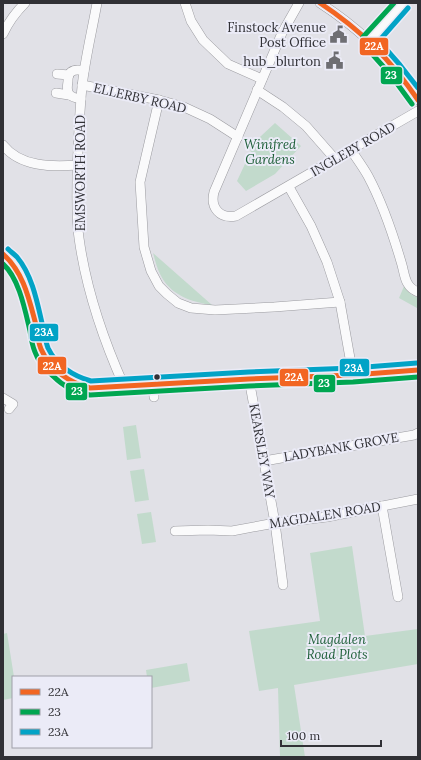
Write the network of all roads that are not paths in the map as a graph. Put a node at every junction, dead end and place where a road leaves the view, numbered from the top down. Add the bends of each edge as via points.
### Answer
1 (24, 3) edge
2 (97, 3) edge
3 (185, 3) edge
4 (299, 3) edge
5 (320, 3) edge
6 (403, 3) edge
7 (3, 34) edge
8 (369, 41) junction
9 (84, 71) junction
10 (58, 74) dead end
11 (69, 75) junction
12 (262, 79) junction
13 (82, 85) junction
14 (257, 90) junction
15 (56, 93) dead end
16 (69, 95) junction
17 (81, 99) junction
18 (159, 100) junction
19 (418, 100) edge
20 (418, 111) edge
21 (238, 137) junction
22 (3, 145) edge
23 (351, 150) junction
24 (334, 159) junction
25 (78, 165) junction
26 (289, 187) junction
27 (3, 254) edge
28 (418, 292) edge
29 (340, 302) junction
30 (418, 370) edge
31 (353, 375) junction
32 (250, 379) junction
33 (153, 384) junction
34 (124, 386) junction
35 (154, 397) dead end
36 (3, 398) edge
37 (9, 409) dead end
38 (418, 433) edge
39 (264, 461) junction
40 (418, 499) edge
41 (382, 506) junction
42 (275, 523) junction
43 (175, 531) dead end
44 (284, 585) dead end
45 (398, 597) dead end

1 - 7 street via 6,26
2 - 9 street, EMSWORTH ROAD
3 - 12 street via 191,21 203,40 228,64
4 - 12 street, INGLEBY ROAD via 282,33
5 - 8 street
6 - 8 street
8 - 19 street via 386,58
9 - 11 street via 76,70
9 - 13 street, EMSWORTH ROAD
10 - 11 street
11 - 16 street
12 - 14 street, INGLEBY ROAD
13 - 17 street, EMSWORTH ROAD
13 - 18 street, ELLERBY ROAD
14 - 21 street, INGLEBY ROAD
14 - 24 street via 306,126
15 - 16 street
16 - 17 street
17 - 25 street, EMSWORTH ROAD
18 - 21 street, ELLERBY ROAD via 184,107 210,119
18 - 29 street via 140,182 144,247 151,271 159,286 178,303 191,308 215,310
20 - 23 street, INGLEBY ROAD
21 - 26 street, INGLEBY ROAD via 214,192 213,202 221,214 236,216
22 - 25 street via 20,159 34,163
23 - 24 street, INGLEBY ROAD
23 - 28 street via 368,175 380,202 395,241 407,285
24 - 26 street, INGLEBY ROAD
25 - 34 street, EMSWORTH ROAD via 79,236 84,265 92,300 112,360
26 - 29 street via 327,262
27 - 34 street via 20,276 27,293 41,349 51,365 79,386
29 - 31 street
30 - 31 street
31 - 32 street
32 - 33 street
32 - 39 street, KEARSLEY WAY
33 - 34 street
33 - 35 street
36 - 37 street via 13,404
38 - 39 street, LADYBANK GROVE
39 - 42 street, KEARSLEY WAY
40 - 41 street, MAGDALEN ROAD
41 - 42 street, MAGDALEN ROAD
41 - 45 street
42 - 43 street, MAGDALEN ROAD via 232,531
42 - 44 street, KEARSLEY WAY

